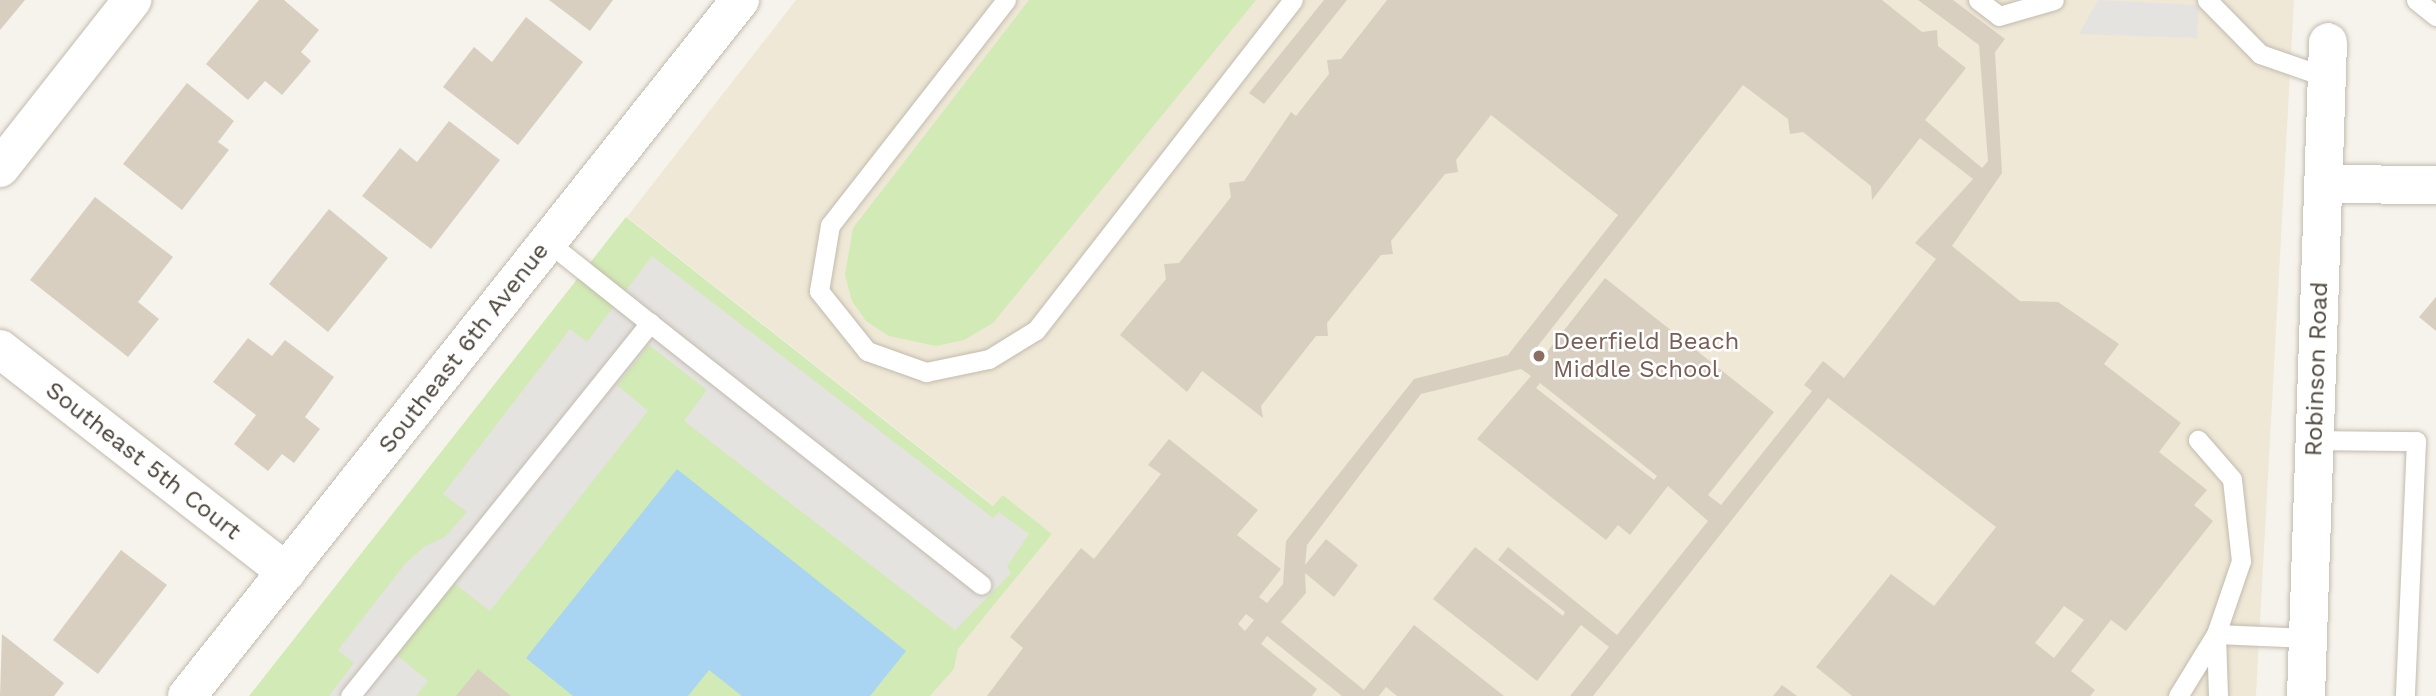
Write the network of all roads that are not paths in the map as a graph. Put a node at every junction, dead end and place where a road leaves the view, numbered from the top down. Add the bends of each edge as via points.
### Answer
1 (132, 0) edge
2 (740, 0) edge
3 (1006, 0) edge
4 (1293, 0) edge
5 (1979, 0) edge
6 (2054, 0) edge
7 (2207, 0) edge
8 (2416, 0) edge
9 (2436, 16) edge
10 (2327, 60) joint
11 (0, 168) edge
12 (2323, 184) junction
13 (2436, 185) edge
14 (548, 242) junction
15 (650, 323) junction
16 (0, 349) edge
17 (2198, 440) dead end
18 (2315, 440) junction
19 (286, 572) junction
20 (981, 584) dead end
21 (2216, 634) junction
22 (2308, 638) junction
23 (187, 696) edge
24 (350, 696) edge
25 (2178, 696) edge
26 (2218, 696) edge
27 (2306, 696) edge
28 (2404, 696) edge

1 - 11 street
2 - 14 street, Southeast 6th Avenue
3 - 4 lane via 830,225 818,291 867,352 926,372 989,359 1037,330
5 - 6 lane via 2000,16
7 - 10 lane via 2260,54
8 - 9 lane
10 - 12 street, Robinson Road
12 - 13 street
12 - 18 street, Robinson Road
14 - 15 lane
14 - 19 street, Southeast 6th Avenue
15 - 20 lane
15 - 24 lane
16 - 19 street, Southeast 5th Court
17 - 21 lane via 2232,480 2239,521 2241,561
18 - 22 street, Robinson Road
18 - 28 lane via 2416,441
19 - 23 street, Southeast 6th Avenue
21 - 22 lane
21 - 25 lane
21 - 26 lane
22 - 27 street, Robinson Road

